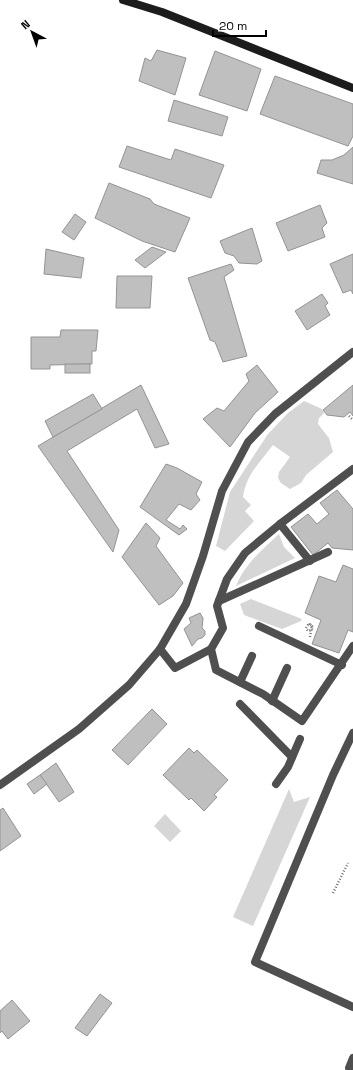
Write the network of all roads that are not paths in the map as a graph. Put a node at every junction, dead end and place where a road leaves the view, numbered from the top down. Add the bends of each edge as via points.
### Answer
1 (123, 0) edge
2 (353, 88) edge
3 (353, 352) edge
4 (353, 469) edge
5 (280, 524) junction
6 (328, 552) dead end
7 (310, 560) junction
8 (219, 601) junction
9 (259, 626) dead end
10 (353, 646) edge
11 (210, 649) junction
12 (160, 650) junction
13 (252, 656) dead end
14 (342, 665) junction
15 (287, 668) dead end
16 (240, 682) junction
17 (272, 701) junction
18 (240, 704) dead end
19 (353, 733) edge
20 (300, 739) dead end
21 (292, 758) junction
22 (276, 784) dead end
23 (0, 785) edge
24 (353, 1007) edge
25 (353, 1058) edge
26 (350, 1070) edge

1 - 2 main road via 169,15
3 - 12 street via 275,414 248,442 222,491 186,604
4 - 5 street
5 - 7 street
5 - 8 street via 245,553 226,579
6 - 7 street
7 - 8 street
8 - 11 street via 217,606 223,628
9 - 14 street
10 - 14 street
11 - 12 street via 175,668
11 - 16 street via 216,670
12 - 23 street via 129,685 79,729
13 - 16 street
14 - 17 street via 302,721
15 - 17 street
16 - 17 street
18 - 21 street
19 - 24 street via 255,962
20 - 21 street
21 - 22 street
25 - 26 street

